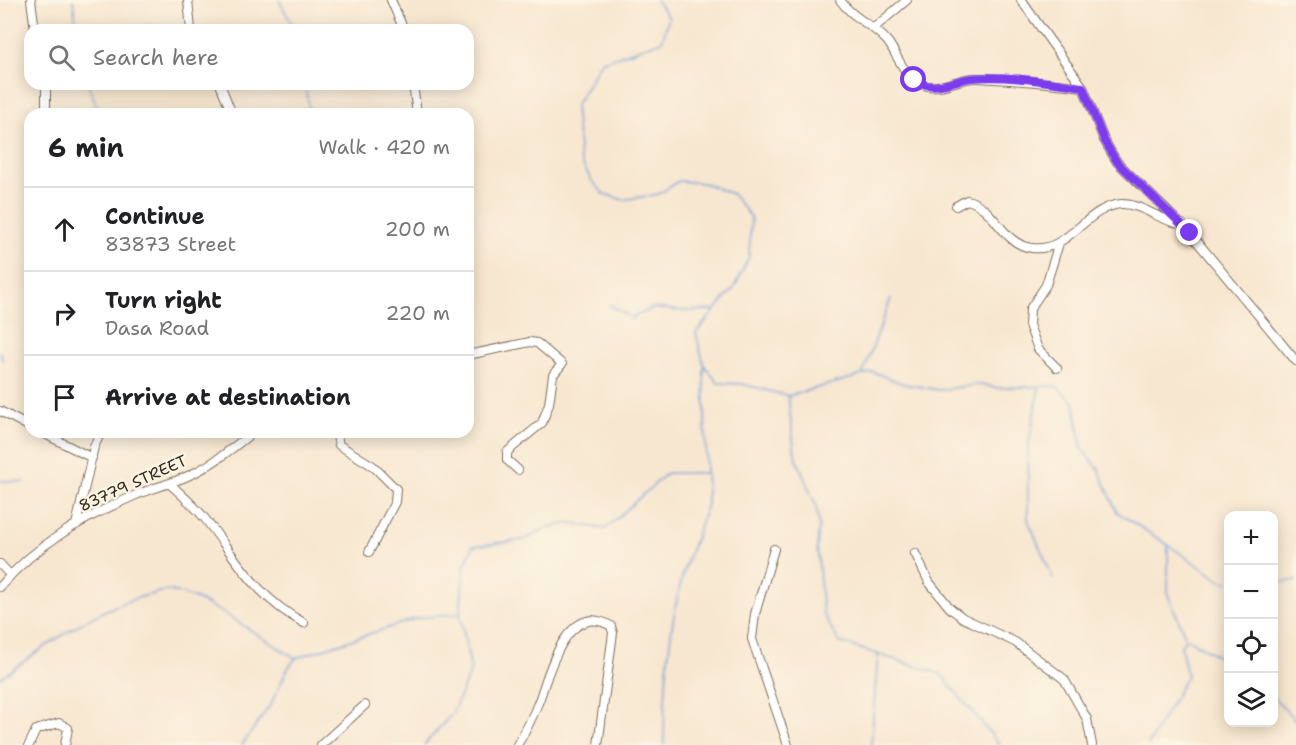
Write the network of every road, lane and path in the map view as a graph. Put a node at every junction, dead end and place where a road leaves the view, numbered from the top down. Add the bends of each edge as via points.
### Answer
1 (31, 0) edge
2 (188, 0) edge
3 (391, 0) edge
4 (840, 0) edge
5 (907, 0) edge
6 (1021, 0) edge
7 (34, 24) edge
8 (191, 24) edge
9 (401, 24) edge
10 (874, 28) junction
11 (1083, 87) junction
12 (46, 90) edge
13 (222, 90) edge
14 (414, 90) edge
15 (46, 108) edge
16 (230, 108) edge
17 (416, 108) edge
18 (956, 206) dead end
19 (1182, 225) junction
20 (1059, 243) junction
21 (474, 354) edge
22 (1296, 361) edge
23 (1057, 368) dead end
24 (0, 411) edge
25 (24, 424) edge
26 (52, 438) edge
27 (99, 438) edge
28 (245, 438) edge
29 (337, 438) edge
30 (92, 458) junction
31 (518, 470) dead end
32 (170, 484) junction
33 (76, 525) junction
34 (774, 549) dead end
35 (369, 552) dead end
36 (915, 553) dead end
37 (0, 564) edge
38 (10, 575) junction
39 (0, 587) edge
40 (303, 623) dead end
41 (365, 705) dead end
42 (29, 745) edge
43 (65, 745) edge
44 (321, 745) edge
45 (517, 745) edge
46 (598, 745) edge
47 (788, 745) edge
48 (1092, 745) edge

1 - 7 street
2 - 8 street
3 - 9 street
4 - 10 street via 853,15
5 - 10 street
6 - 11 street
10 - 11 street via 920,84 1013,78
11 - 19 street via 1117,162
12 - 15 street
13 - 16 street
14 - 17 street
18 - 20 street via 967,200 979,204 1019,245 1048,248
19 - 20 street via 1119,204
19 - 22 street
20 - 23 street via 1046,285 1030,309 1029,325 1038,349
21 - 31 street via 530,342 537,343 562,364 553,375 542,423 507,453 507,460
24 - 25 street
26 - 30 street
27 - 30 street
28 - 32 street, 83779 STREET via 216,461
29 - 35 street via 339,445 372,466 396,489 395,502
30 - 33 street
32 - 33 street, 83779 STREET via 122,501
32 - 40 street via 202,515 264,595
33 - 38 street, 83779 STREET via 29,555
34 - 47 street via 752,639
36 - 48 street via 929,582 950,608 1015,642 1064,679 1088,722
37 - 38 street
38 - 39 street, 83779 STREET
41 - 44 street
42 - 43 street via 36,730 59,723 68,728
45 - 46 street via 539,699 546,673 567,635 580,624 600,622 611,626 613,633

